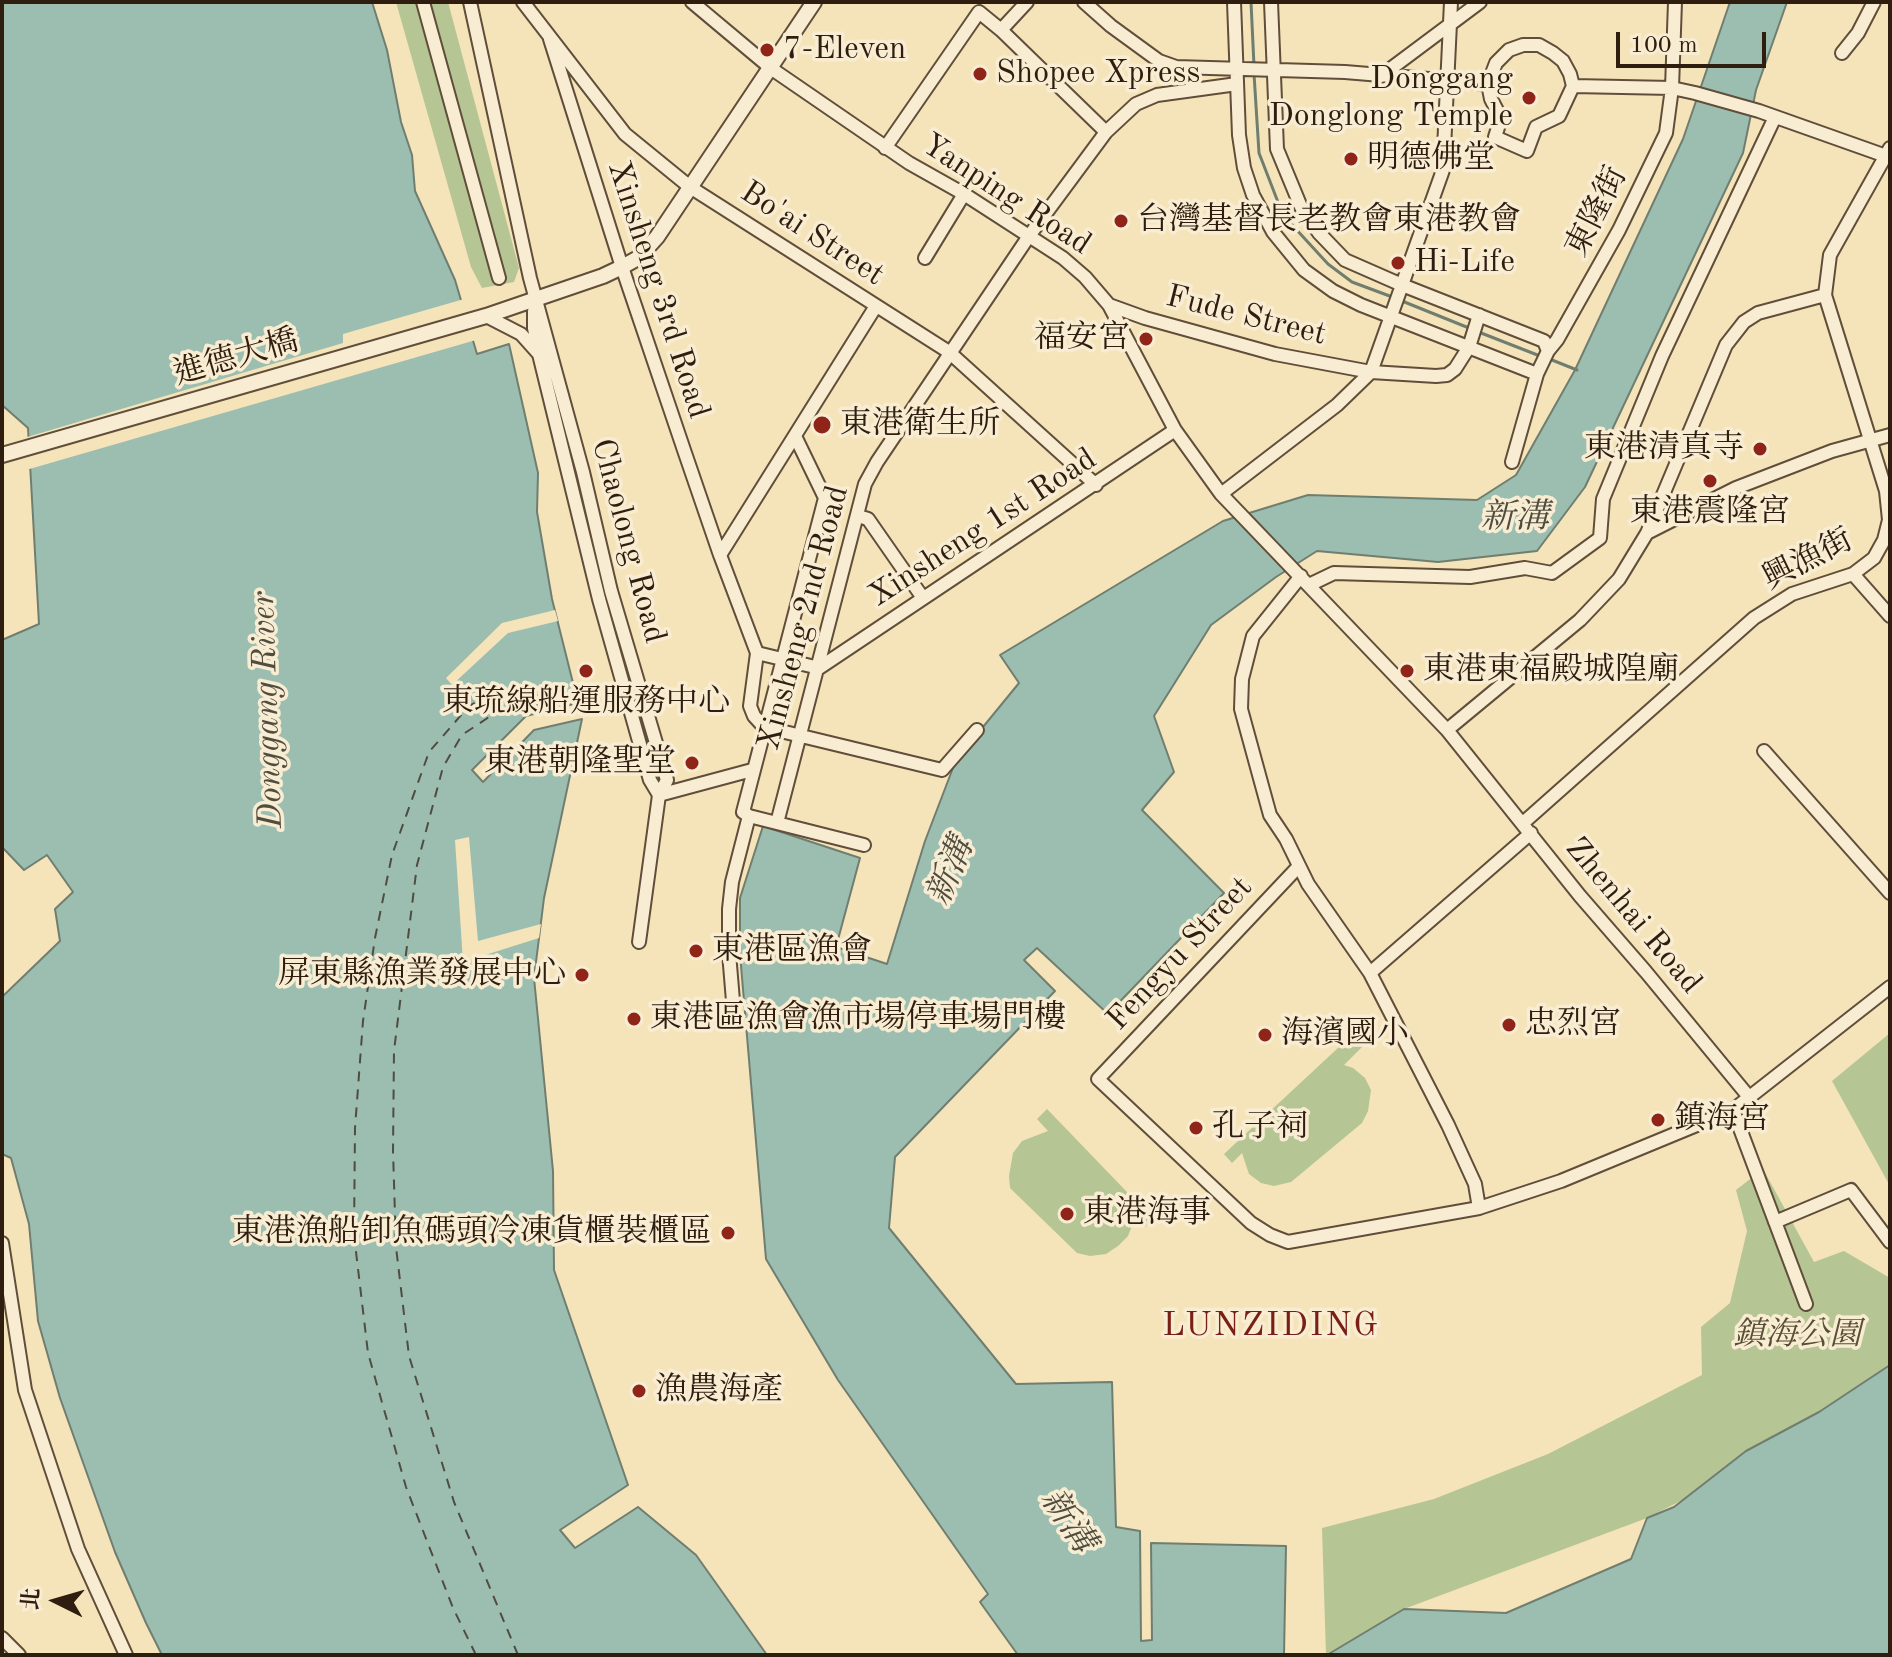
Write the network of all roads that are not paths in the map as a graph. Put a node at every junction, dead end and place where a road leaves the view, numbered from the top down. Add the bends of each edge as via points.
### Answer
1 (423, 2) edge
2 (470, 2) edge
3 (523, 2) edge
4 (692, 2) edge
5 (814, 2) edge
6 (1027, 2) edge
7 (1084, 2) edge
8 (1234, 2) edge
9 (1271, 2) edge
10 (1451, 2) edge
11 (1480, 2) edge
12 (1675, 2) edge
13 (1874, 2) edge
14 (1450, 24) junction
15 (1001, 30) junction
16 (550, 39) junction
17 (1842, 53) dead end
18 (1242, 68) junction
19 (772, 69) junction
20 (1268, 69) junction
21 (1381, 76) junction
22 (1448, 82) junction
23 (1237, 84) junction
24 (1488, 84) junction
25 (1573, 86) junction
26 (1672, 88) junction
27 (1775, 117) junction
28 (1106, 132) junction
29 (885, 148) junction
30 (1888, 152) edge
31 (690, 187) junction
32 (964, 194) junction
33 (1029, 236) junction
34 (925, 258) dead end
35 (622, 267) junction
36 (499, 278) dead end
37 (1401, 288) junction
38 (1825, 295) junction
39 (535, 298) junction
40 (1109, 305) junction
41 (876, 306) junction
42 (1393, 313) junction
43 (1479, 315) junction
44 (486, 316) junction
45 (1469, 347) junction
46 (1548, 351) junction
47 (949, 352) junction
48 (539, 354) junction
49 (1371, 372) junction
50 (1539, 372) junction
51 (1175, 430) junction
52 (1890, 435) edge
53 (795, 436) junction
54 (1872, 442) junction
55 (2, 455) edge
56 (1512, 462) dead end
57 (1096, 485) junction
58 (1221, 494) junction
59 (858, 516) junction
60 (1647, 533) junction
61 (720, 555) junction
62 (1853, 574) junction
63 (1305, 581) junction
64 (923, 598) junction
65 (1890, 616) edge
66 (757, 653) junction
67 (785, 660) junction
68 (819, 668) junction
69 (764, 727) junction
70 (977, 730) dead end
71 (1447, 730) junction
72 (799, 736) junction
73 (1764, 751) dead end
74 (752, 770) junction
75 (659, 795) junction
76 (749, 816) junction
77 (777, 823) junction
78 (1527, 828) junction
79 (864, 845) dead end
80 (1299, 866) junction
81 (1890, 893) edge
82 (639, 942) dead end
83 (1370, 973) junction
84 (1890, 987) edge
85 (733, 1001) dead end
86 (1749, 1097) junction
87 (1733, 1110) junction
88 (1479, 1208) junction
89 (1775, 1222) junction
90 (1890, 1242) edge
91 (2, 1243) edge
92 (1806, 1304) dead end
93 (2, 1638) edge
94 (19, 1655) edge
95 (126, 1655) edge

1 - 36 street
2 - 39 street, Chaolong Road
3 - 16 street, Bo'ai Street
4 - 19 street, Yanping Road
5 - 19 street, 進德大橋
6 - 15 street
7 - 18 street via 1159,61 1190,68
8 - 18 street
9 - 20 street
10 - 14 street, Fude Street
11 - 14 street
12 - 26 street, 東隆街
13 - 17 street
14 - 21 street
14 - 22 street, Fude Street
15 - 28 street
15 - 29 street via 979,12
16 - 31 street, Bo'ai Street via 625,134
16 - 35 street, Xinsheng 3rd Road
18 - 20 street
18 - 23 street
19 - 29 street, Yanping Road
19 - 31 street, 進德大橋
20 - 21 street
20 - 37 street via 1277,149 1301,207 1339,255
21 - 22 street
22 - 24 street
22 - 37 street, Fude Street via 1443,170
23 - 28 street, Xinsheng 2nd Road via 1157,95 1136,104
23 - 42 street via 1244,168 1273,232 1304,270 1333,291
24 - 25 street via 1496,63 1509,50 1539,45 1563,61
24 - 25 street via 1501,118 1495,137 1527,151 1536,127 1559,116
25 - 26 street
26 - 27 street
26 - 46 street, 東隆街 via 1666,133 1619,230
27 - 30 street
27 - 63 street via 1662,356 1603,499 1600,538 1552,573 1525,568 1470,577 1334,573
28 - 33 street, Xinsheng 2nd Road
29 - 32 street, Yanping Road
30 - 38 street via 1830,255
31 - 35 street, 進德大橋 via 657,237
31 - 41 street, Bo'ai Street
32 - 33 street, Yanping Road
32 - 34 street
33 - 40 street, Yanping Road via 1082,274
33 - 47 street, Xinsheng 2nd Road
35 - 39 street, 進德大橋
35 - 61 street, Xinsheng 3rd Road
37 - 42 street, Fude Street
37 - 43 street
38 - 54 street, 興漁街
38 - 60 street via 1758,313 1726,345
39 - 44 street, 進德大橋
39 - 48 street, Chaolong Road
39 - 75 street, Chaolong Road via 611,591 667,780
40 - 49 street, Fude Street via 1275,354
40 - 51 street, Yanping Road
41 - 47 street, Bo'ai Street
41 - 53 street
42 - 45 street
42 - 49 street, Fude Street
43 - 45 street
43 - 46 street via 1544,341
44 - 48 street via 521,334
44 - 55 street, 進德大橋
45 - 49 street, Fude Street via 1447,375
45 - 50 street
46 - 50 street, 東隆街
47 - 57 street, Bo'ai Street
47 - 59 street, Xinsheng 2nd Road via 877,462 865,484
48 - 75 street, Chaolong Road via 606,628 650,780
49 - 58 street, Fude Street via 1337,405
50 - 56 street, 東隆街
51 - 57 street, Xinsheng 1st Road
51 - 58 street, Yanping Road
52 - 54 street
53 - 61 street
53 - 67 street via 825,498
54 - 60 street via 1832,451 1736,488
54 - 62 street, 興漁街 via 1889,520 1874,558
57 - 64 street, Xinsheng 1st Road
58 - 63 street, Yanping Road
59 - 64 street via 868,519
59 - 68 street, Xinsheng 2nd Road
60 - 71 street via 1619,579 1580,620
61 - 66 street, Xinsheng 3rd Road
62 - 65 street
62 - 78 street, 興漁街 via 1792,594 1754,618
63 - 71 street, Yanping Road
63 - 80 street, Fengyu Street via 1253,636 1241,709 1270,815
64 - 68 street, Xinsheng 1st Road
66 - 67 street
66 - 69 street, Xinsheng 3rd Road via 750,706
67 - 68 street
67 - 69 street
68 - 72 street, Xinsheng 2nd Road
69 - 72 street
69 - 74 street
70 - 72 street via 942,770
71 - 78 street, Yanping Road
72 - 77 street, Xinsheng 2nd Road
73 - 81 street
74 - 75 street
74 - 76 street via 743,812
75 - 82 street, Chaolong Road
76 - 77 street
76 - 85 street via 729,909
77 - 79 street
78 - 83 street, Zhenhai Road
78 - 86 street, Zhenhai Road
80 - 83 street, Fengyu Street
80 - 88 street, Fengyu Street via 1098,1079 1251,1223 1288,1242
83 - 88 street via 1448,1125 1475,1184
84 - 86 street
86 - 87 street
87 - 88 street via 1561,1181
87 - 89 street
89 - 90 street via 1851,1190
89 - 92 street
91 - 95 street via 25,1390 78,1549
93 - 94 street

